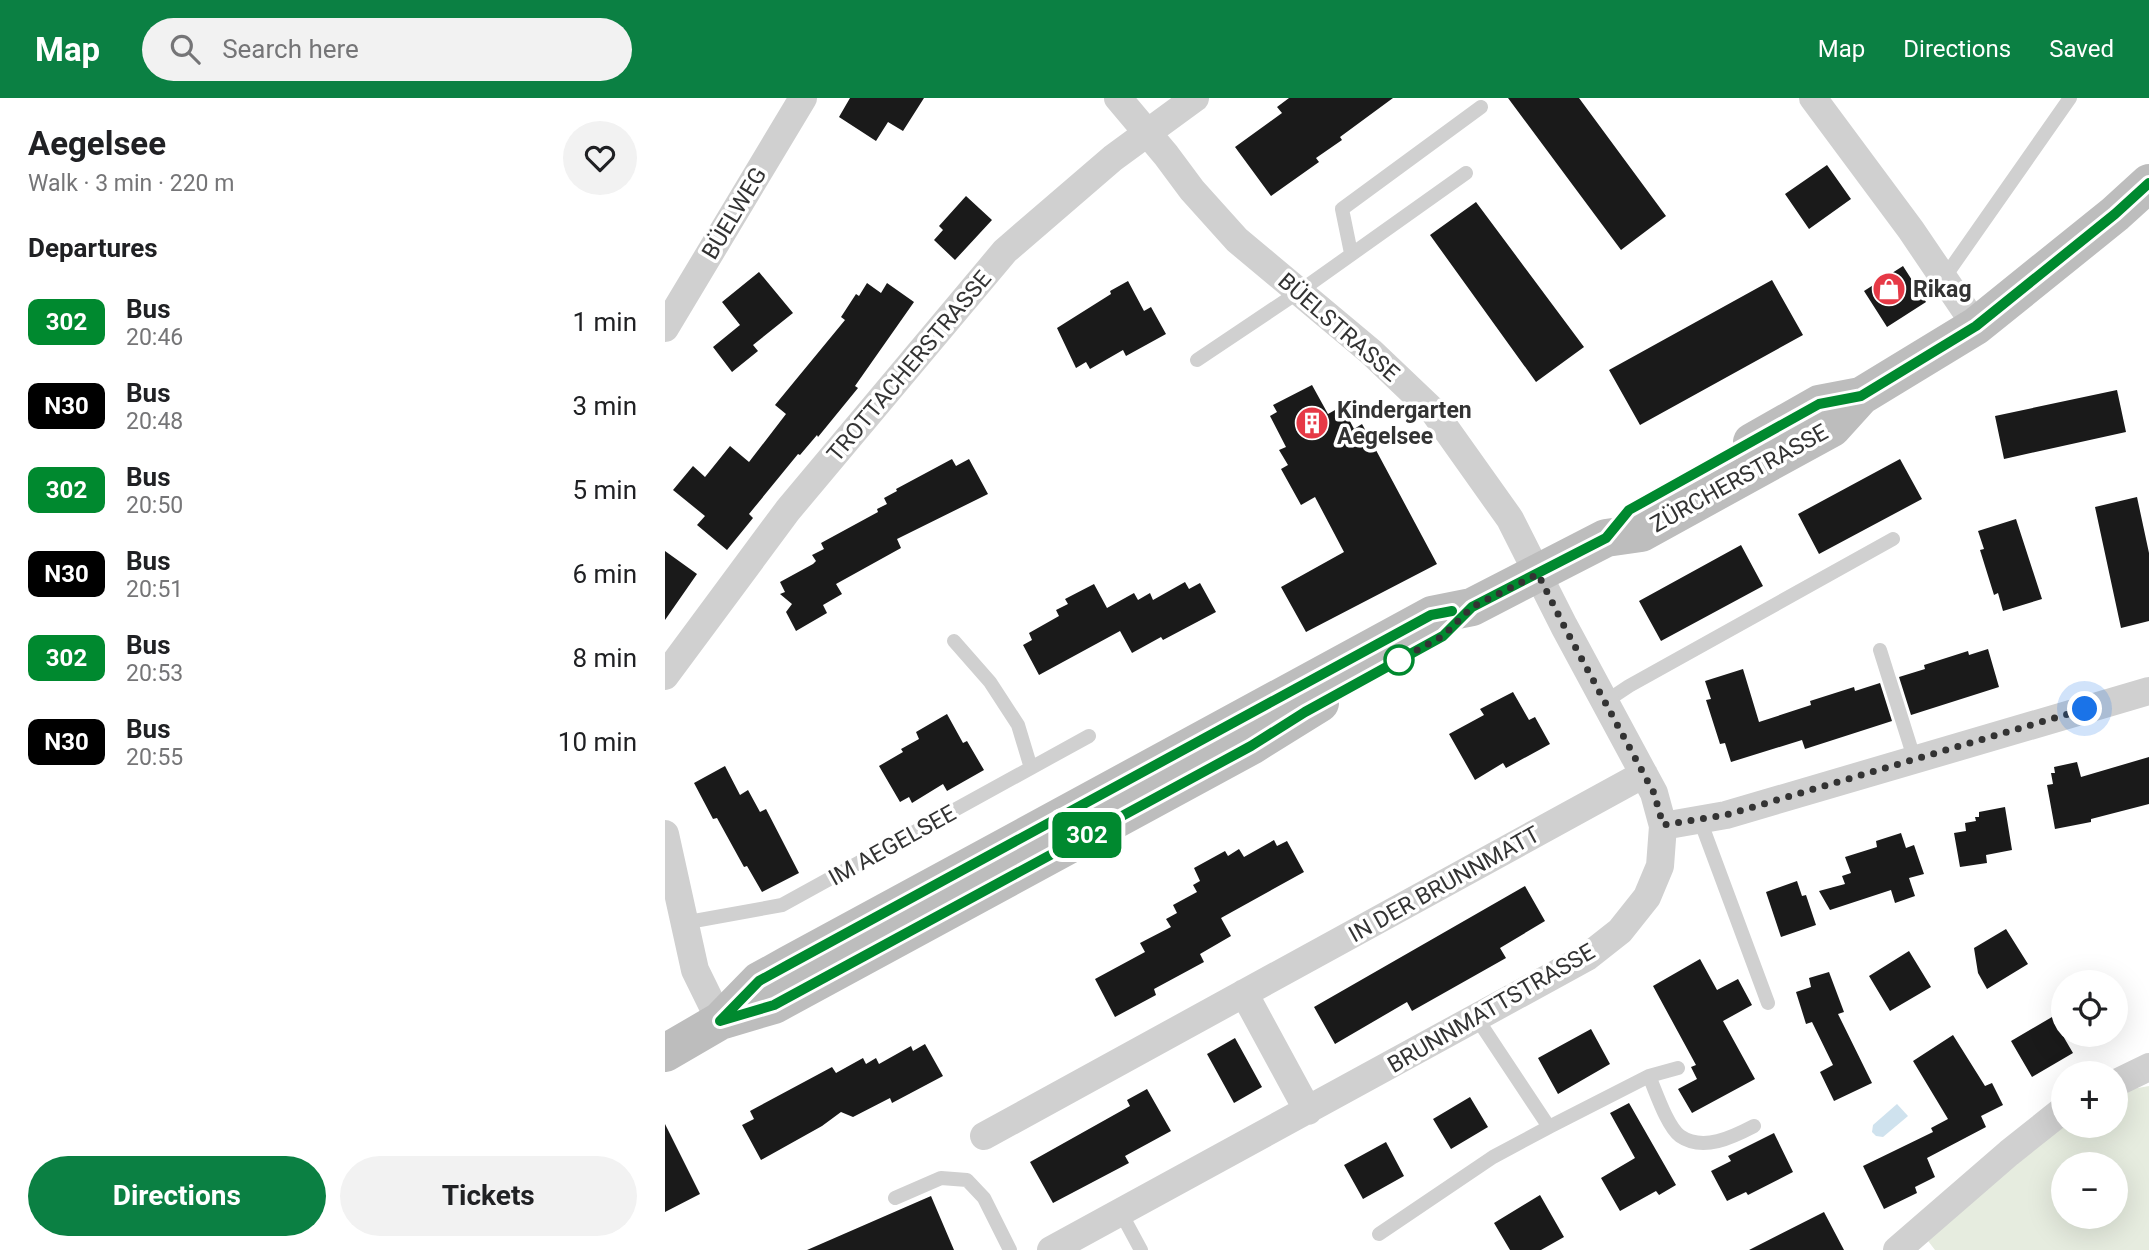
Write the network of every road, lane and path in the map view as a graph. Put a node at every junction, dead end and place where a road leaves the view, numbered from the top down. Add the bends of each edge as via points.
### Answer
1 (803, 98) edge
2 (1118, 98) edge
3 (1195, 98) edge
4 (1813, 98) edge
5 (2070, 98) edge
6 (1481, 107) dead end
7 (1147, 132) junction
8 (1466, 173) dead end
9 (2149, 183) edge
10 (1351, 253) junction
11 (1944, 278) junction
12 (1300, 291) junction
13 (1976, 326) junction
14 (665, 328) edge
15 (1197, 360) dead end
16 (1893, 539) dead end
17 (1538, 574) junction
18 (954, 641) dead end
19 (1880, 650) dead end
20 (665, 676) edge
21 (2149, 691) edge
22 (1605, 702) junction
23 (1089, 736) dead end
24 (1915, 761) junction
25 (1031, 768) junction
26 (1644, 774) junction
27 (1700, 820) junction
28 (1663, 825) junction
29 (665, 834) edge
30 (683, 923) junction
31 (1244, 993) junction
32 (1768, 1003) dead end
33 (1476, 1017) junction
34 (720, 1021) junction
35 (665, 1053) edge
36 (2149, 1067) edge
37 (1678, 1068) dead end
38 (1649, 1076) junction
39 (2128, 1077) edge
40 (1308, 1111) junction
41 (2051, 1120) edge
42 (1754, 1126) dead end
43 (1549, 1127) junction
44 (984, 1136) dead end
45 (895, 1198) dead end
46 (1121, 1213) junction
47 (1379, 1234) dead end
48 (1010, 1250) edge
49 (1051, 1250) edge
50 (1141, 1250) edge
51 (1897, 1250) edge

1 - 14 street, BÜELWEG
2 - 7 street, BÜELSTRASSE
3 - 7 street, TROTTACHERSTRASSE
4 - 11 street
5 - 11 lane
6 - 10 lane via 1342,209
7 - 12 street, BÜELSTRASSE via 1237,240
7 - 20 street, TROTTACHERSTRASSE via 1005,251 788,510
8 - 10 lane
9 - 13 main road, ZÜRCHERSTRASSE
10 - 12 lane
11 - 13 street
12 - 15 lane
12 - 17 street, BÜELSTRASSE via 1434,412 1510,519
13 - 17 main road, ZÜRCHERSTRASSE via 1861,396 1832,428 1641,533 1606,538
16 - 22 lane
17 - 22 street, BRUNNMATTSTRASSE
17 - 34 main road, ZÜRCHERSTRASSE via 1472,607 1431,615 788,965 759,981
18 - 25 lane via 990,682 1018,725
19 - 24 lane
21 - 24 street
22 - 26 street, BRUNNMATTSTRASSE
23 - 25 lane, IM AEGELSEE
24 - 27 street
25 - 30 lane, IM AEGELSEE via 782,905
26 - 28 street, BRUNNMATTSTRASSE
26 - 31 street, IN DER BRUNNMATT
27 - 28 street
27 - 32 lane
28 - 33 street, BRUNNMATTSTRASSE via 1660,866 1647,897 1620,931 1587,957
29 - 30 street
30 - 34 street via 695,970
31 - 40 street
31 - 44 street, IN DER BRUNNMATT
33 - 40 street, BRUNNMATTSTRASSE
33 - 43 lane
34 - 35 main road, ZÜRCHERSTRASSE
36 - 39 street
37 - 38 lane
38 - 42 lane via 1680,1136 1700,1143 1719,1141
38 - 43 lane
40 - 46 street, BRUNNMATTSTRASSE
41 - 51 street
43 - 47 lane via 1493,1157
45 - 48 lane via 940,1178 967,1180 984,1198
46 - 49 street, BRUNNMATTSTRASSE
46 - 50 lane

